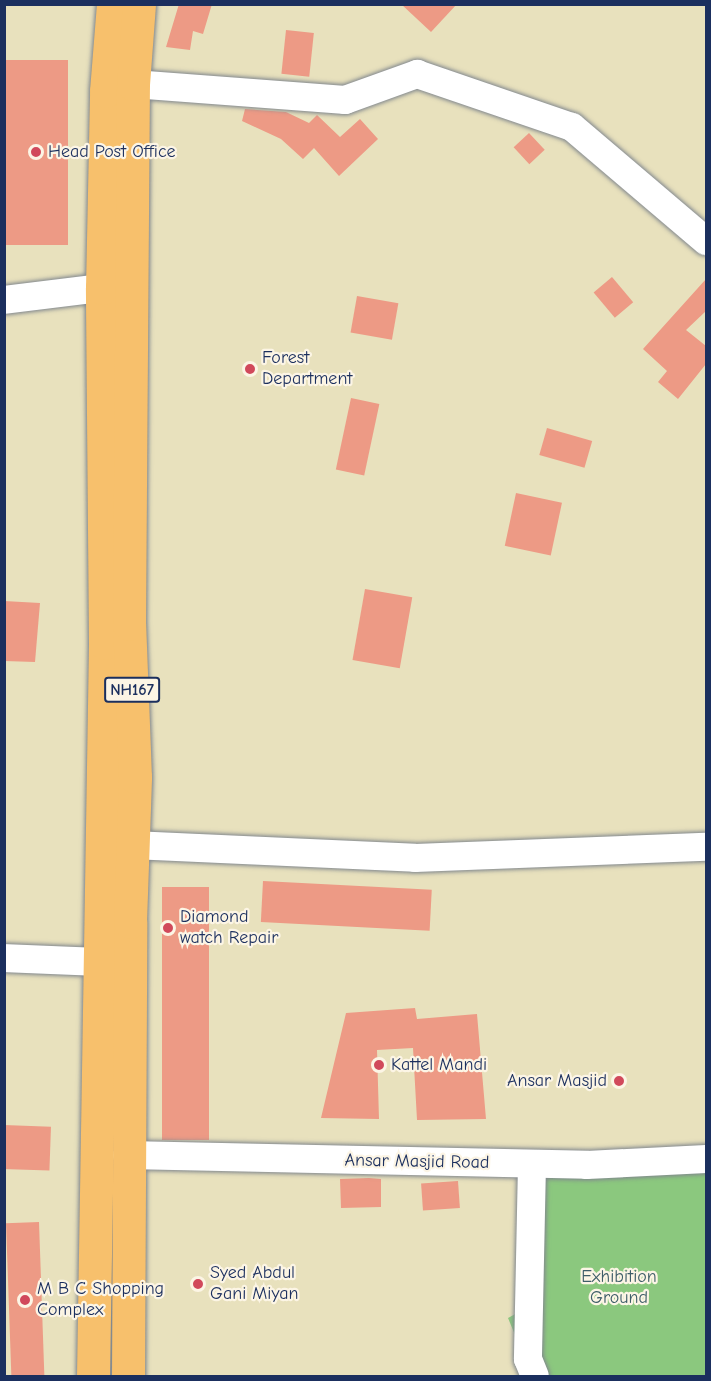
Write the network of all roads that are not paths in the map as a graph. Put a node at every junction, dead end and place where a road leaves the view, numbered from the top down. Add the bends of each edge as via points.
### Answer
1 (113, 4) edge
2 (139, 4) edge
3 (133, 84) junction
4 (706, 241) edge
5 (102, 288) junction
6 (4, 300) edge
7 (132, 845) junction
8 (706, 847) edge
9 (4, 958) edge
10 (98, 962) junction
11 (127, 1155) junction
12 (706, 1159) edge
13 (532, 1164) junction
14 (93, 1377) edge
15 (128, 1377) edge
16 (535, 1377) edge

1 - 5 highway, NH167 via 106,91
2 - 3 highway, NH167
3 - 4 street via 345,100 417,74 572,127
3 - 7 highway, NH167 via 129,612 135,777
5 - 6 street
5 - 10 highway, NH167 via 105,643
7 - 8 street via 415,858
7 - 11 highway, NH167
9 - 10 street
10 - 14 highway, NH167
11 - 13 street, Ansar Masjid Road
11 - 15 highway, NH167
12 - 13 street, Ansar Masjid Road
13 - 16 street via 528,1359

